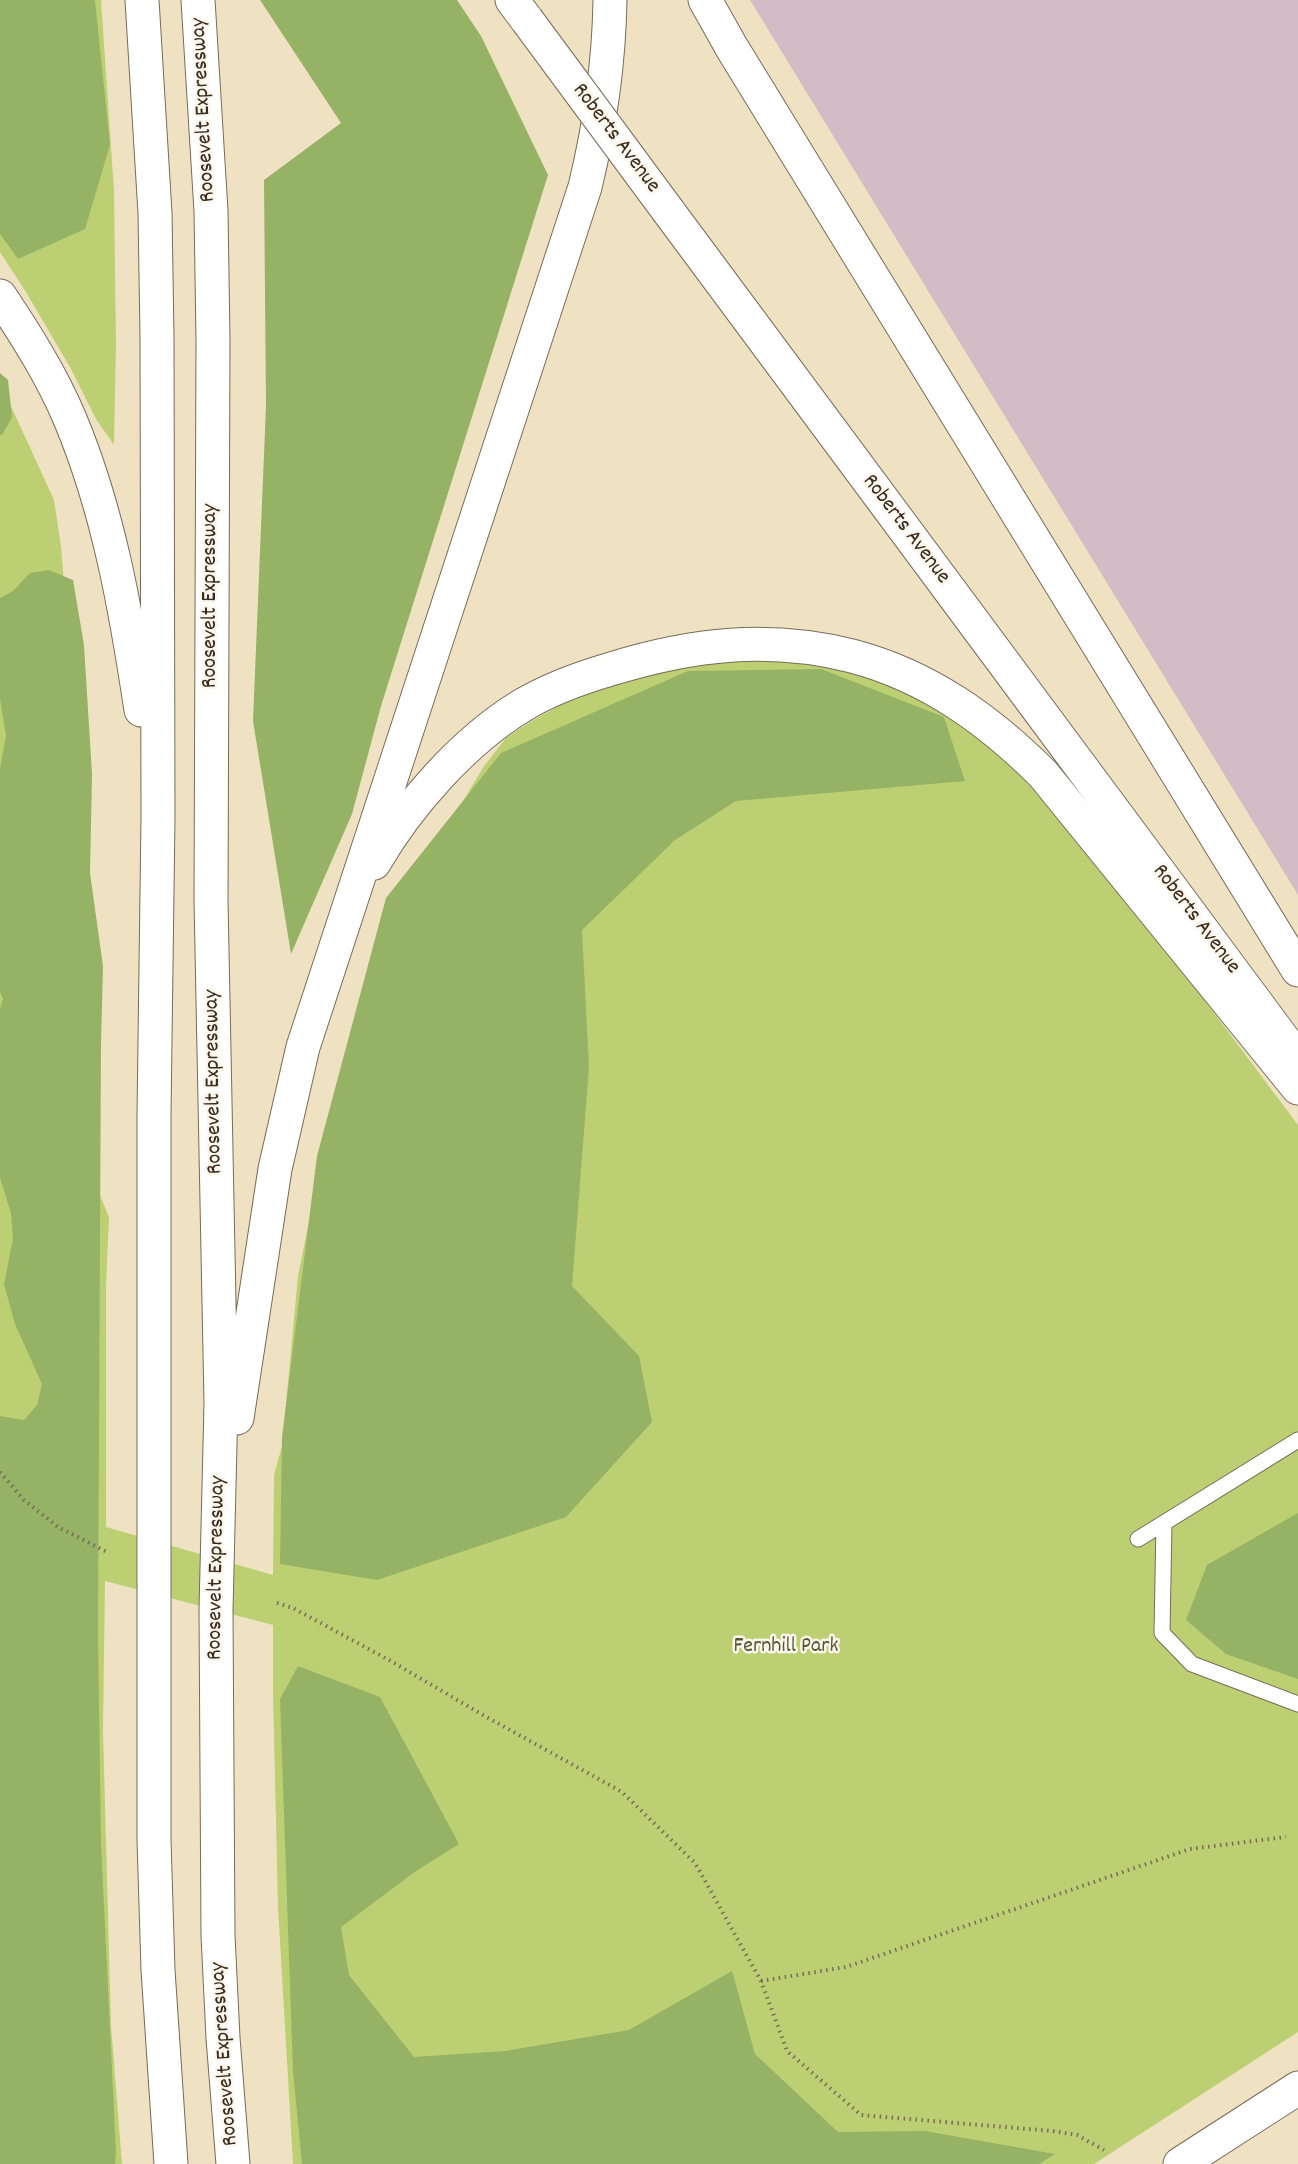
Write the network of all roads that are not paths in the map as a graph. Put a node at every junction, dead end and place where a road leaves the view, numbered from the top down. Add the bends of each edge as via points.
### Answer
1 (142, 0) edge
2 (198, 0) edge
3 (610, 0) edge
4 (705, 0) edge
5 (519, 10) edge
6 (0, 296) edge
7 (158, 817) junction
8 (344, 920) junction
9 (1298, 970) edge
10 (1298, 1059) edge
11 (1298, 1088) edge
12 (1298, 1440) edge
13 (1164, 1523) junction
14 (1138, 1539) dead end
15 (217, 1556) junction
16 (1298, 1704) edge
17 (1298, 2088) edge
18 (171, 2164) edge
19 (233, 2164) edge
20 (1180, 2164) edge

1 - 7 main road via 156,236
2 - 15 main road, Roosevelt Expressway via 212,258 211,900 221,1403
3 - 8 main road via 604,91 585,187
4 - 9 main road
5 - 10 main road, Roberts Avenue, bridge
6 - 7 main road via 41,361 69,417 92,477 130,635
7 - 18 main road via 154,1840
8 - 11 main road via 376,860 429,788 464,751 523,705 590,676 677,651 728,645 812,648 854,657 936,690 1011,742 1043,774
8 - 15 main road via 303,1047 274,1169
12 - 13 lane
13 - 14 lane
13 - 16 lane via 1162,1633 1192,1664
15 - 19 main road, Roosevelt Expressway via 218,1935
17 - 20 main road

